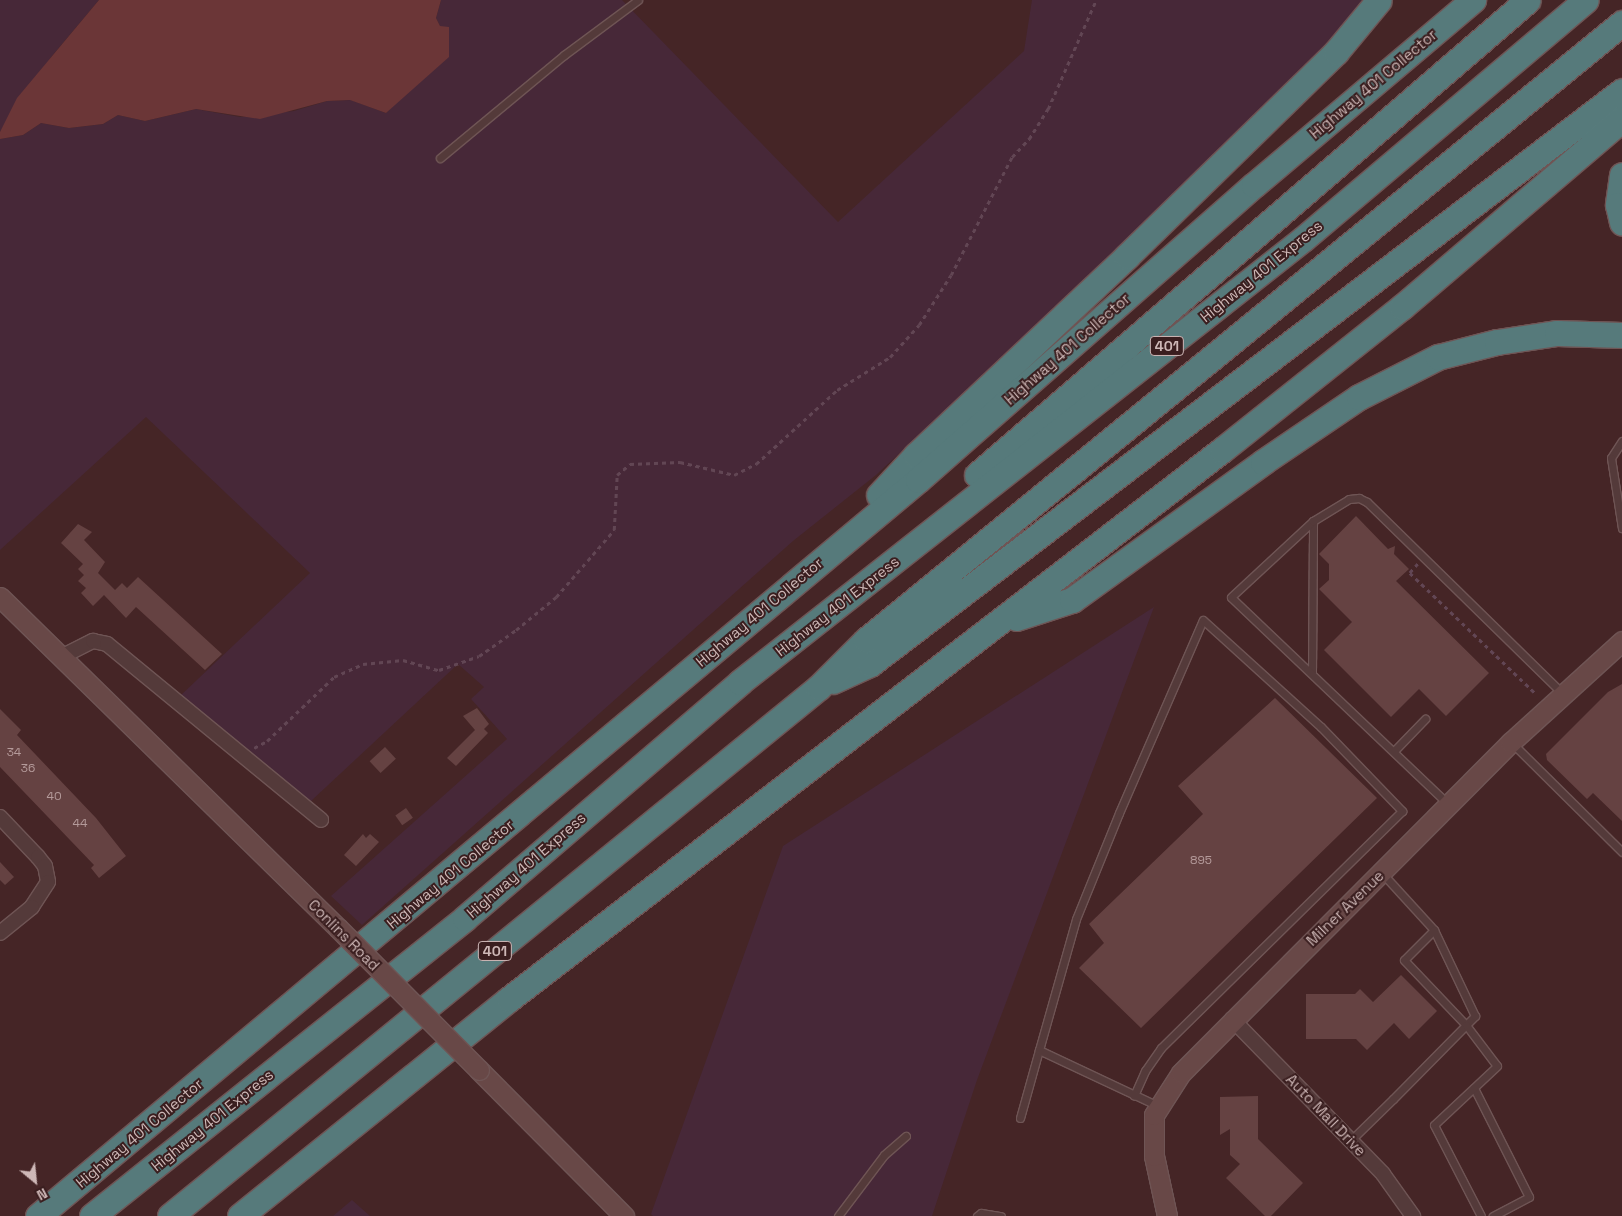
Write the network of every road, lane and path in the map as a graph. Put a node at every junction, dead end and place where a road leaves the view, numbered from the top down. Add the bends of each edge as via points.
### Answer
1 (638, 0) edge
2 (1096, 0) edge
3 (1380, 0) edge
4 (1473, 0) edge
5 (1528, 0) edge
6 (1586, 0) edge
7 (1622, 22) edge
8 (1622, 91) edge
9 (1622, 119) edge
10 (440, 158) dead end
11 (1622, 175) edge
12 (1622, 224) edge
13 (1622, 335) edge
14 (1622, 440) edge
15 (1620, 503) edge
16 (1313, 521) junction
17 (1622, 528) edge
18 (1424, 557) junction
19 (822, 558) junction
20 (0, 597) edge
21 (1000, 623) junction
22 (1622, 641) edge
23 (61, 657) junction
24 (1312, 673) junction
25 (740, 682) junction
26 (819, 687) junction
27 (1562, 693) junction
28 (1536, 694) dead end
29 (1425, 719) dead end
30 (1511, 742) junction
31 (1394, 751) junction
32 (241, 756) junction
33 (1449, 804) junction
34 (0, 817) edge
35 (321, 820) dead end
36 (1622, 852) edge
37 (1382, 873) junction
38 (1434, 930) junction
39 (0, 932) edge
40 (1232, 1019) junction
41 (1466, 1025) junction
42 (1039, 1050) junction
43 (1474, 1088) junction
44 (1134, 1096) junction
45 (1158, 1106) junction
46 (1020, 1118) dead end
47 (906, 1136) dead end
48 (1350, 1141) junction
49 (38, 1216) edge
50 (92, 1216) edge
51 (170, 1216) edge
52 (240, 1216) edge
53 (624, 1216) edge
54 (838, 1216) edge
55 (977, 1216) edge
56 (1001, 1216) edge
57 (1167, 1216) edge
58 (1413, 1216) edge
59 (1481, 1216) edge
60 (1493, 1216) edge

1 - 10 lane via 564,55
2 - 32 path via 1048,109 1029,139 1012,157 951,274 919,325 890,357 837,390 756,464 734,475 680,462 630,464 617,475 613,499 614,530 556,597 516,630 479,656 439,670 403,660 363,664 334,677 267,741
3 - 19 highway via 1329,59 916,455
4 - 19 highway, Highway 401 Collector via 1254,185 918,480
5 - 25 highway
6 - 25 highway, Highway 401 Express / 401 via 1303,239
7 - 26 highway, 401 via 866,640
8 - 26 highway via 870,664
9 - 21 highway via 1402,307
11 - 12 highway via 1618,205
13 - 21 highway via 1557,333 1497,342 1438,357 1351,403 1072,600
14 - 15 lane via 1611,458
15 - 17 lane
16 - 18 lane via 1349,499 1359,498
16 - 24 lane
16 - 24 lane via 1231,597
18 - 27 lane
18 - 28 path via 1410,573
19 - 49 highway, Highway 401 Collector via 419,900
20 - 23 street, Conlins Road
21 - 52 highway via 509,999
22 - 27 street, Milner Avenue
23 - 32 street via 93,641 107,644
23 - 53 street, Conlins Road, bridge via 338,928
24 - 31 lane
25 - 50 highway, Highway 401 Express / 401 via 465,918
26 - 51 highway, 401
27 - 30 street, Milner Avenue
29 - 31 lane
30 - 33 street, Milner Avenue
30 - 36 lane
31 - 33 lane
32 - 35 street
33 - 37 street, Milner Avenue
34 - 39 street via 45,866 48,882 32,907
37 - 38 lane
37 - 40 street, Milner Avenue
38 - 41 lane via 1475,1016
38 - 41 lane via 1404,960
40 - 45 street, Milner Avenue via 1181,1073
40 - 48 street, Auto Mall Drive
41 - 43 lane via 1497,1066
41 - 48 lane
42 - 44 lane
42 - 44 lane via 1076,920 1203,620 1321,727 1402,811 1161,1048 1145,1071
42 - 46 lane
43 - 59 lane via 1434,1125
43 - 60 lane via 1529,1197
44 - 45 lane
45 - 57 street, Milner Avenue via 1154,1115 1154,1156
47 - 54 lane via 884,1155
48 - 58 street, Auto Mall Drive via 1383,1174
55 - 56 lane via 981,1213

